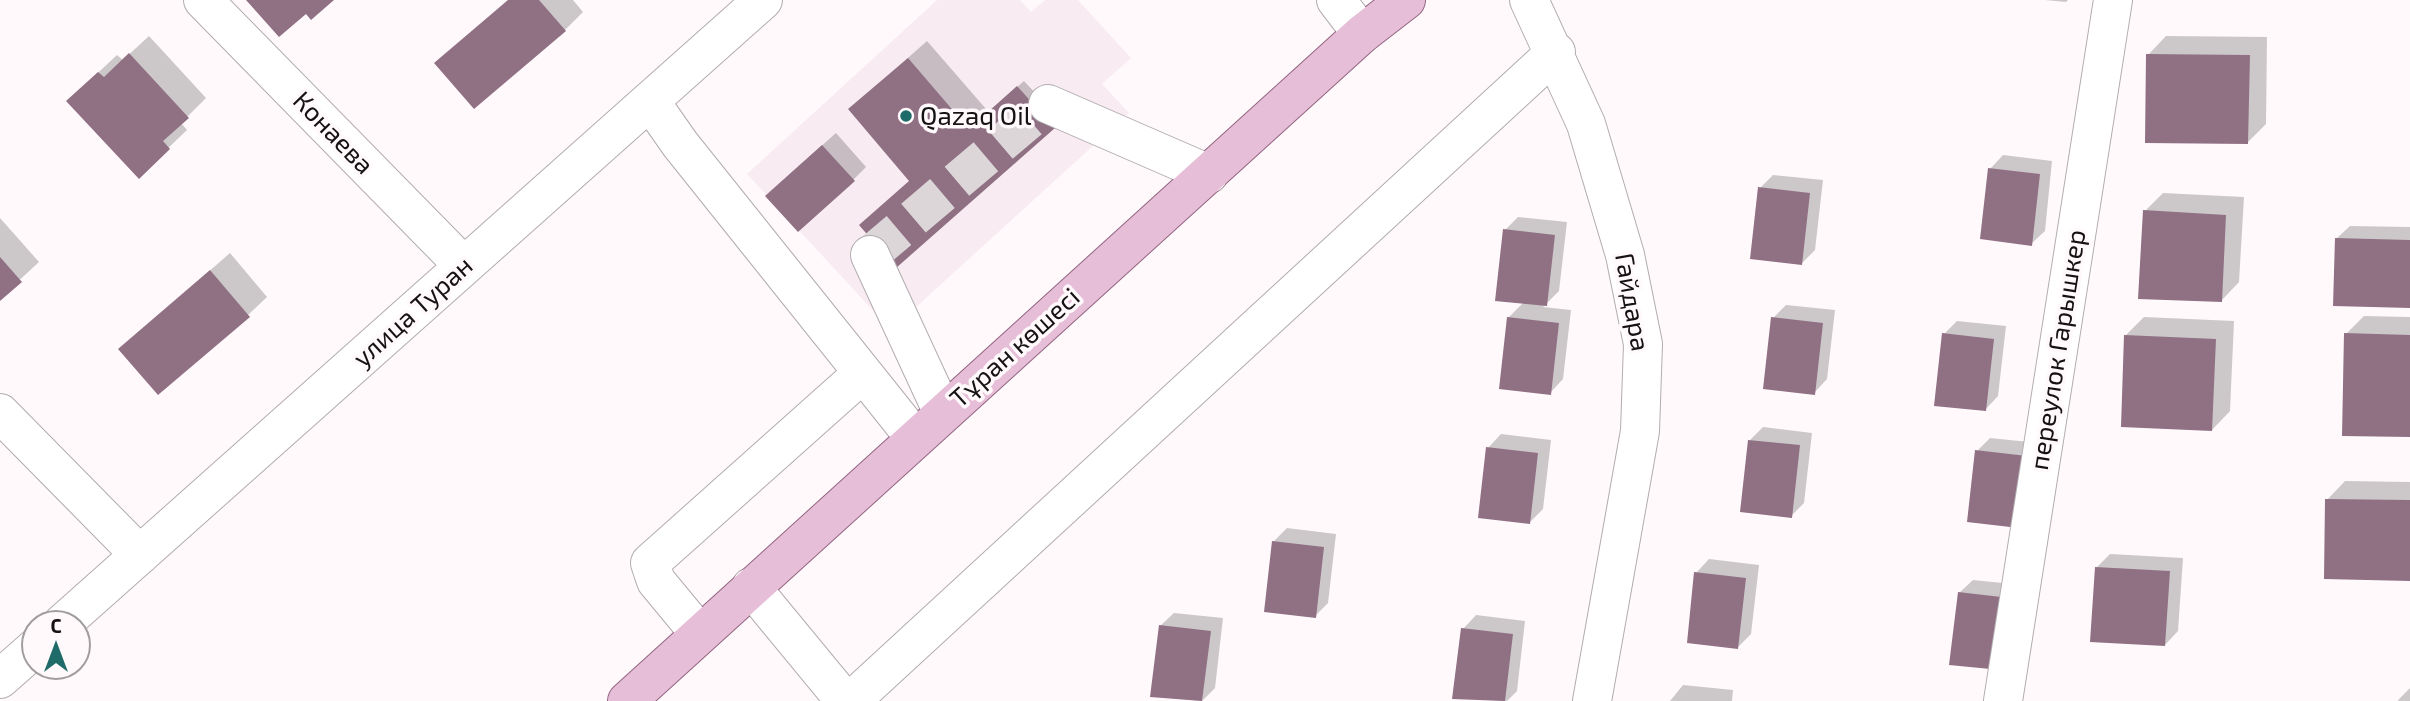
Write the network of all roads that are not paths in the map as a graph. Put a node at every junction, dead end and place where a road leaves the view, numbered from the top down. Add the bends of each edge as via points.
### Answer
1 (203, 0) edge
2 (763, 0) edge
3 (1336, 0) edge
4 (1406, 0) edge
5 (1530, 0) edge
6 (2113, 0) edge
7 (1362, 34) junction
8 (1556, 52) junction
9 (650, 102) junction
10 (1048, 104) dead end
11 (1209, 174) junction
12 (870, 256) dead end
13 (464, 266) junction
14 (863, 373) junction
15 (0, 413) edge
16 (943, 413) junction
17 (915, 438) junction
18 (140, 555) junction
19 (751, 587) junction
20 (78, 610) edge
21 (699, 633) junction
22 (21, 661) edge
23 (0, 680) edge
24 (627, 701) edge
25 (845, 701) edge
26 (851, 701) edge
27 (1592, 701) edge
28 (2003, 701) edge

1 - 13 street, Конаева
2 - 9 street, улица Туран
3 - 7 street
4 - 7 main road, Тұран көшесі
5 - 8 street, Гайдара
6 - 28 street, переулок Гарышкер
7 - 11 main road, Тұран көшесі
8 - 26 street
8 - 27 street, Гайдара via 1586,124 1622,242 1643,344 1640,431
9 - 13 street, улица Туран
9 - 14 street
10 - 11 street
11 - 16 main road, Тұран көшесі
12 - 16 street
13 - 18 street, улица Туран
14 - 17 street
14 - 21 street via 650,563 656,581
15 - 18 street
16 - 17 main road, Тұран көшесі
17 - 19 main road, Тұран көшесі
18 - 20 street, улица Туран
19 - 21 main road, Тұран көшесі
19 - 25 street
21 - 24 main road, Тұран көшесі
22 - 23 street

